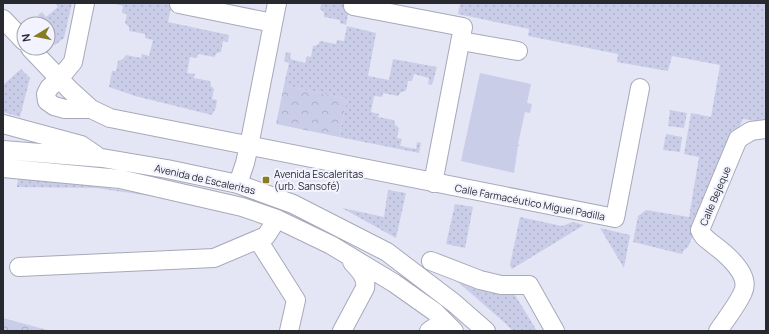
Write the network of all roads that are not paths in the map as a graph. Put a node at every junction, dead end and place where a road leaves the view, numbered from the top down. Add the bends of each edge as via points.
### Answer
1 (85, 3) edge
2 (277, 3) edge
3 (179, 4) edge
4 (353, 6) dead end
5 (3, 19) edge
6 (273, 23) junction
7 (16, 33) edge
8 (461, 40) junction
9 (518, 51) dead end
10 (37, 56) edge
11 (59, 79) junction
12 (640, 88) dead end
13 (91, 109) junction
14 (3, 124) edge
15 (766, 129) edge
16 (249, 146) junction
17 (3, 150) edge
18 (102, 158) junction
19 (3, 168) edge
20 (433, 183) junction
21 (238, 184) junction
22 (277, 219) junction
23 (258, 240) junction
24 (347, 255) junction
25 (430, 261) dead end
26 (19, 266) dead end
27 (289, 331) edge
28 (342, 331) edge
29 (429, 331) edge
30 (445, 331) edge
31 (454, 331) edge
32 (486, 331) edge
33 (555, 331) edge
34 (718, 331) edge

1 - 11 street via 73,62
2 - 6 street
3 - 6 street
4 - 8 street via 463,28
5 - 7 street
6 - 16 street
8 - 9 street
8 - 20 street
10 - 11 street, Calle Farmacéutico Miguel Padilla
11 - 13 street, Calle Farmacéutico Miguel Padilla
11 - 13 street via 46,94 50,104 65,109
12 - 20 street, Calle Farmacéutico Miguel Padilla via 615,218
13 - 16 street, Calle Farmacéutico Miguel Padilla via 110,118
14 - 18 street via 81,145
15 - 34 street, Calle Bejeque via 751,131 738,139 700,230 704,237 728,255 743,278 744,291
16 - 20 street, Calle Farmacéutico Miguel Padilla
16 - 21 street
17 - 18 street, Avenida de Escaleritas
18 - 21 street, Avenida de Escaleritas
19 - 22 street, Avenida de Escaleritas via 120,179 242,207
21 - 32 street, Avenida de Escaleritas via 293,204 387,252
22 - 23 street via 266,236
22 - 24 street, Avenida de Escaleritas
23 - 26 street via 214,258
23 - 27 street via 296,300
24 - 28 street via 366,284
24 - 31 street, Avenida de Escaleritas via 394,283 435,312
25 - 33 street via 480,280 501,285 529,285
29 - 30 street via 436,327

